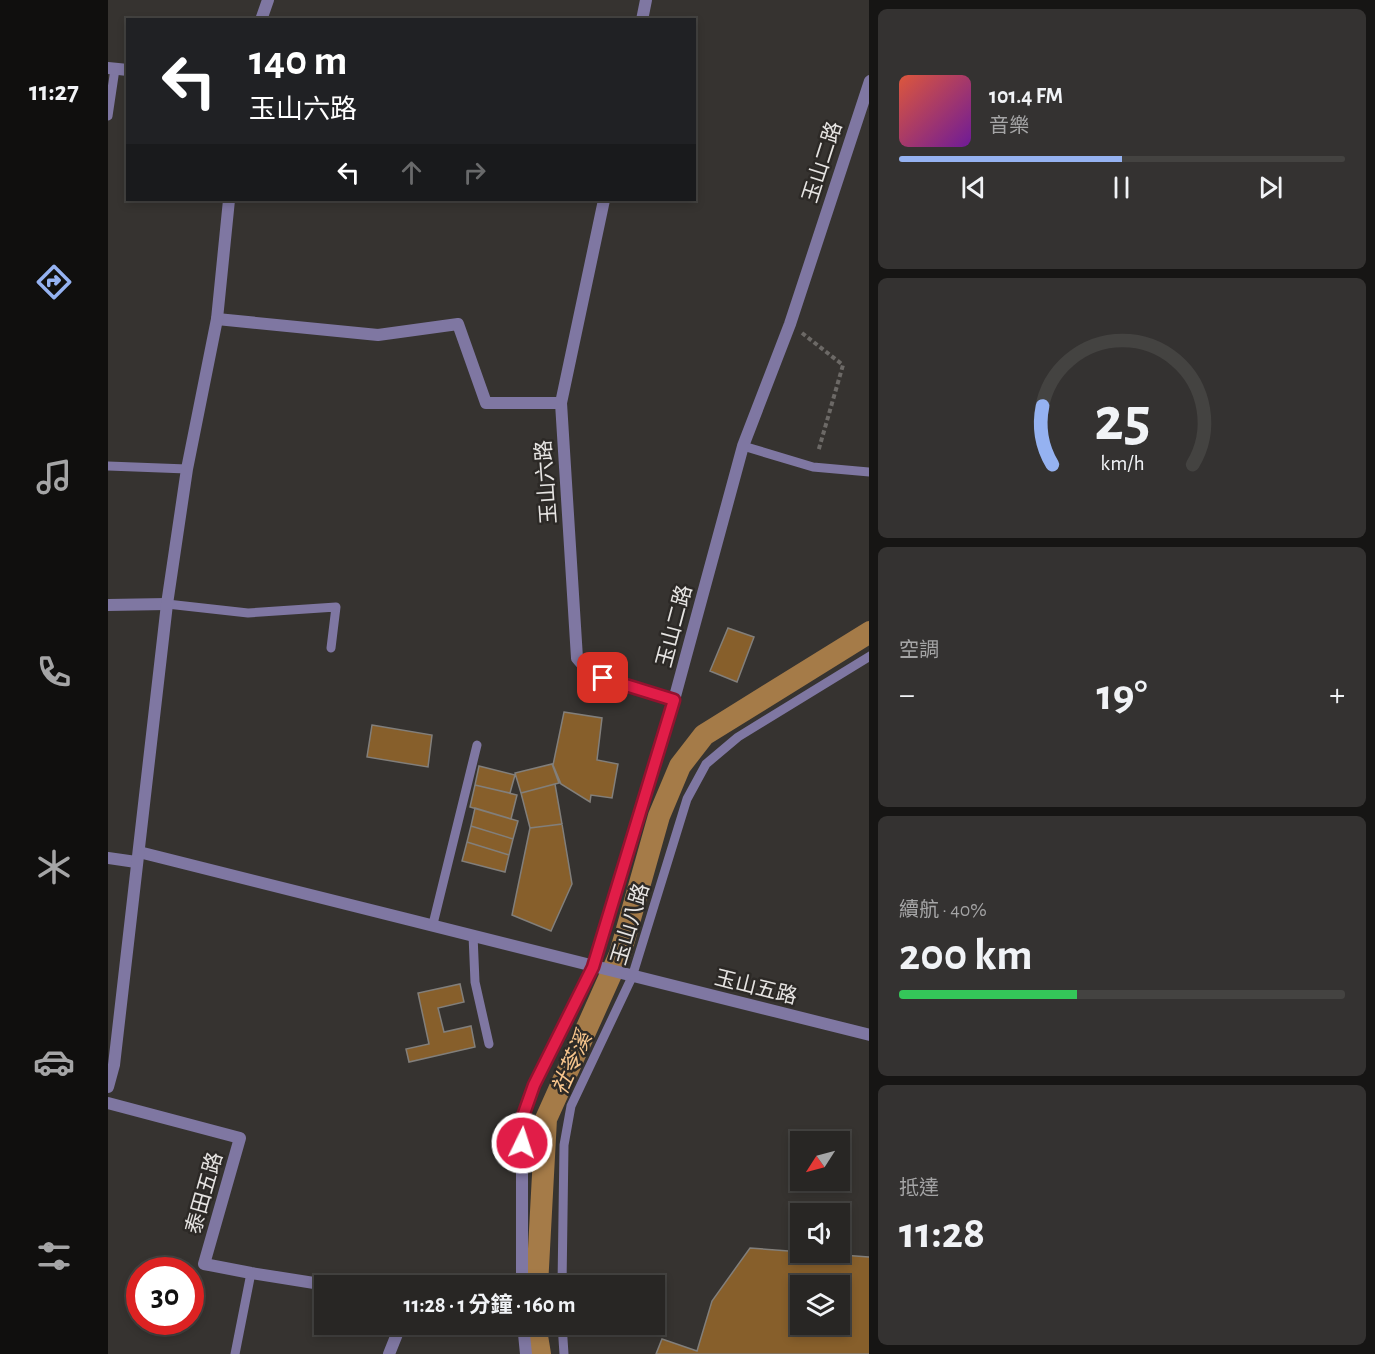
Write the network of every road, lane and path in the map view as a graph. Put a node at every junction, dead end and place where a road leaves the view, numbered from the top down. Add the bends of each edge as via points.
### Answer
1 (268, 0) edge
2 (646, 0) edge
3 (262, 18) edge
4 (642, 18) edge
5 (117, 69) edge
6 (869, 84) edge
7 (108, 116) edge
8 (229, 201) edge
9 (604, 201) edge
10 (217, 319) junction
11 (790, 324) junction
12 (561, 403) junction
13 (743, 446) junction
14 (108, 466) edge
15 (813, 467) junction
16 (188, 470) junction
17 (869, 472) edge
18 (167, 604) junction
19 (108, 605) edge
20 (332, 648) dead end
21 (869, 657) edge
22 (674, 700) junction
23 (477, 746) dead end
24 (137, 857) junction
25 (108, 858) edge
26 (433, 924) junction
27 (473, 935) junction
28 (593, 967) junction
29 (632, 978) junction
30 (869, 1035) edge
31 (489, 1044) dead end
32 (108, 1087) edge
33 (108, 1103) edge
34 (251, 1273) junction
35 (522, 1275) edge
36 (562, 1275) edge
37 (314, 1283) edge
38 (397, 1335) edge
39 (524, 1335) edge
40 (563, 1335) edge
41 (235, 1354) edge
42 (389, 1354) edge
43 (526, 1354) edge
44 (564, 1354) edge

1 - 3 street
2 - 4 street
5 - 7 lane
6 - 11 street, 玉山二路
8 - 10 street
9 - 12 street, 玉山六路
10 - 12 street via 378,335 458,324 486,403
10 - 16 street
11 - 13 street, 玉山二路
11 - 15 path via 843,365
12 - 22 street, 玉山六路 via 577,658 589,672
13 - 15 lane
13 - 22 street, 玉山二路
14 - 16 lane
15 - 17 lane
16 - 18 street
18 - 19 street
18 - 20 lane via 248,613 336,607
18 - 24 street
21 - 29 lane, 玉山八路 via 738,737 706,764 687,799
22 - 28 street, 玉山二路
23 - 26 lane
24 - 25 street, 玉山五路
24 - 26 street, 玉山五路
24 - 32 street via 114,1065
26 - 27 street, 玉山五路
27 - 28 street, 玉山五路
27 - 31 lane via 475,982
28 - 29 street, 玉山五路
28 - 35 street, 玉山二路 via 534,1085 522,1119
29 - 30 street, 玉山五路
29 - 36 lane, 玉山八路 via 571,1106 564,1145
33 - 34 street, 泰田五路 via 240,1138 204,1264
34 - 37 street, 泰田五路
34 - 41 lane
38 - 42 street
39 - 43 street
40 - 44 lane

